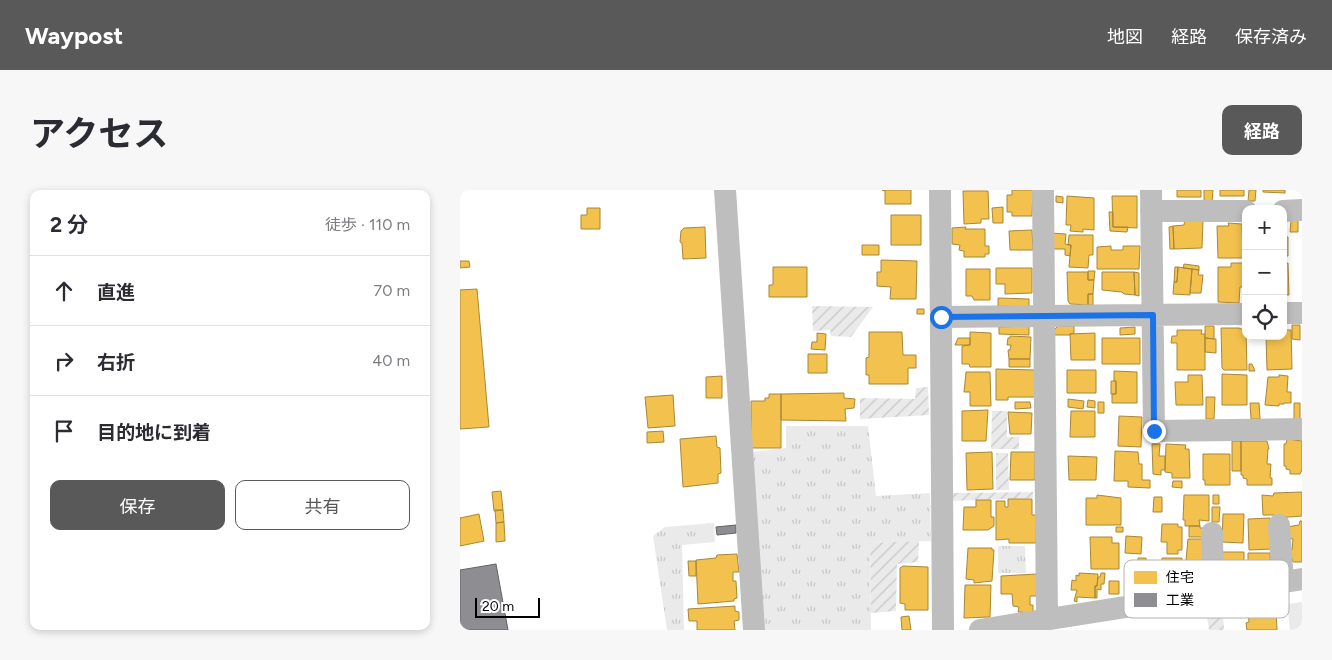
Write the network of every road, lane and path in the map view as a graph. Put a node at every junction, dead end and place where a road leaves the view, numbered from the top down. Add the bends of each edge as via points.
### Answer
1 (725, 190) edge
2 (940, 190) edge
3 (1043, 190) edge
4 (1151, 201) edge
5 (1287, 210) edge
6 (1302, 210) edge
7 (1242, 211) edge
8 (1302, 313) edge
9 (1242, 314) edge
10 (1287, 314) edge
11 (1153, 315) junction
12 (941, 317) junction
13 (1044, 317) junction
14 (1302, 430) edge
15 (1279, 525) dead end
16 (1212, 533) dead end
17 (1212, 560) edge
18 (1288, 560) edge
19 (1289, 564) edge
20 (1293, 580) edge
21 (1124, 607) edge
22 (1047, 619) junction
23 (754, 630) edge
24 (943, 630) edge
25 (980, 630) edge

1 - 23 street
2 - 12 street
3 - 13 street
4 - 7 street
4 - 11 street
5 - 6 street
8 - 10 street
9 - 11 street
11 - 13 street
11 - 14 street via 1154,431
12 - 13 street
12 - 24 street
13 - 22 street
15 - 18 street
16 - 17 street
19 - 20 street
21 - 22 street
22 - 25 street

